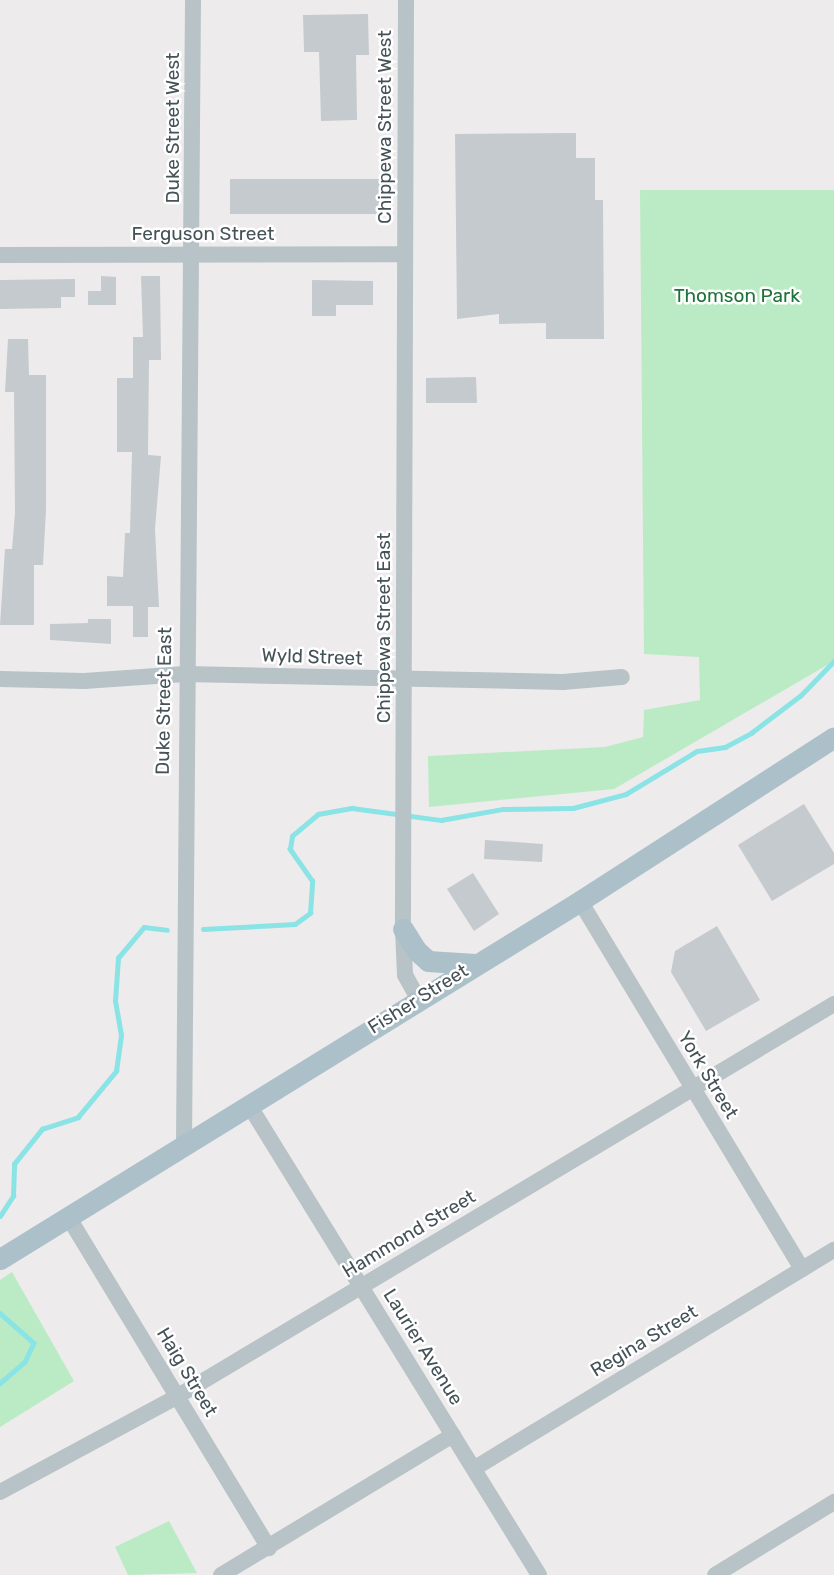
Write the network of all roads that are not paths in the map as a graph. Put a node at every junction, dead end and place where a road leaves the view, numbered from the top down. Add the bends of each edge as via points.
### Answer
1 (193, 0) edge
2 (406, 0) edge
3 (405, 254) junction
4 (0, 255) edge
5 (194, 256) junction
6 (185, 674) junction
7 (622, 677) dead end
8 (0, 679) edge
9 (405, 681) junction
10 (834, 737) edge
11 (580, 901) junction
12 (403, 929) junction
13 (475, 964) junction
14 (418, 998) junction
15 (834, 1004) edge
16 (693, 1091) junction
17 (249, 1105) junction
18 (184, 1146) junction
19 (69, 1218) junction
20 (834, 1250) edge
21 (6, 1255) edge
22 (802, 1269) junction
23 (361, 1287) junction
24 (178, 1395) junction
25 (453, 1435) junction
26 (475, 1468) junction
27 (0, 1492) edge
28 (834, 1502) edge
29 (269, 1548) junction
30 (221, 1575) edge
31 (539, 1575) edge
32 (715, 1575) edge

1 - 5 street, Duke Street West
2 - 3 street, Chippewa Street West
3 - 5 street, Ferguson Street
3 - 9 street, Chippewa Street East
4 - 5 street, Ferguson Street
5 - 6 street, Duke Street East
6 - 8 street, Wyld Street via 84,681
6 - 9 street, Wyld Street
6 - 18 street, Duke Street East
7 - 9 street, Wyld Street via 563,682
9 - 12 street, Chippewa Street East
10 - 11 main road, Fisher Street
11 - 13 main road, Fisher Street
11 - 16 street, York Street
12 - 13 main road via 428,961
12 - 14 street, Chippewa Street East via 405,975
13 - 14 main road, Fisher Street
14 - 17 main road, Fisher Street
15 - 16 street, Hammond Street
16 - 22 street, York Street
16 - 23 street, Hammond Street
17 - 18 main road, Fisher Street
17 - 23 street, Laurier Avenue
18 - 19 main road, Fisher Street
19 - 21 main road, Fisher Street
19 - 24 street, Haig Street
20 - 22 street, Regina Street
22 - 26 street, Regina Street
23 - 24 street, Hammond Street
23 - 25 street, Laurier Avenue
24 - 27 street, Hammond Street
24 - 29 street, Haig Street
25 - 26 street, Laurier Avenue
25 - 29 street
26 - 31 street, Laurier Avenue
28 - 32 street
29 - 30 street

